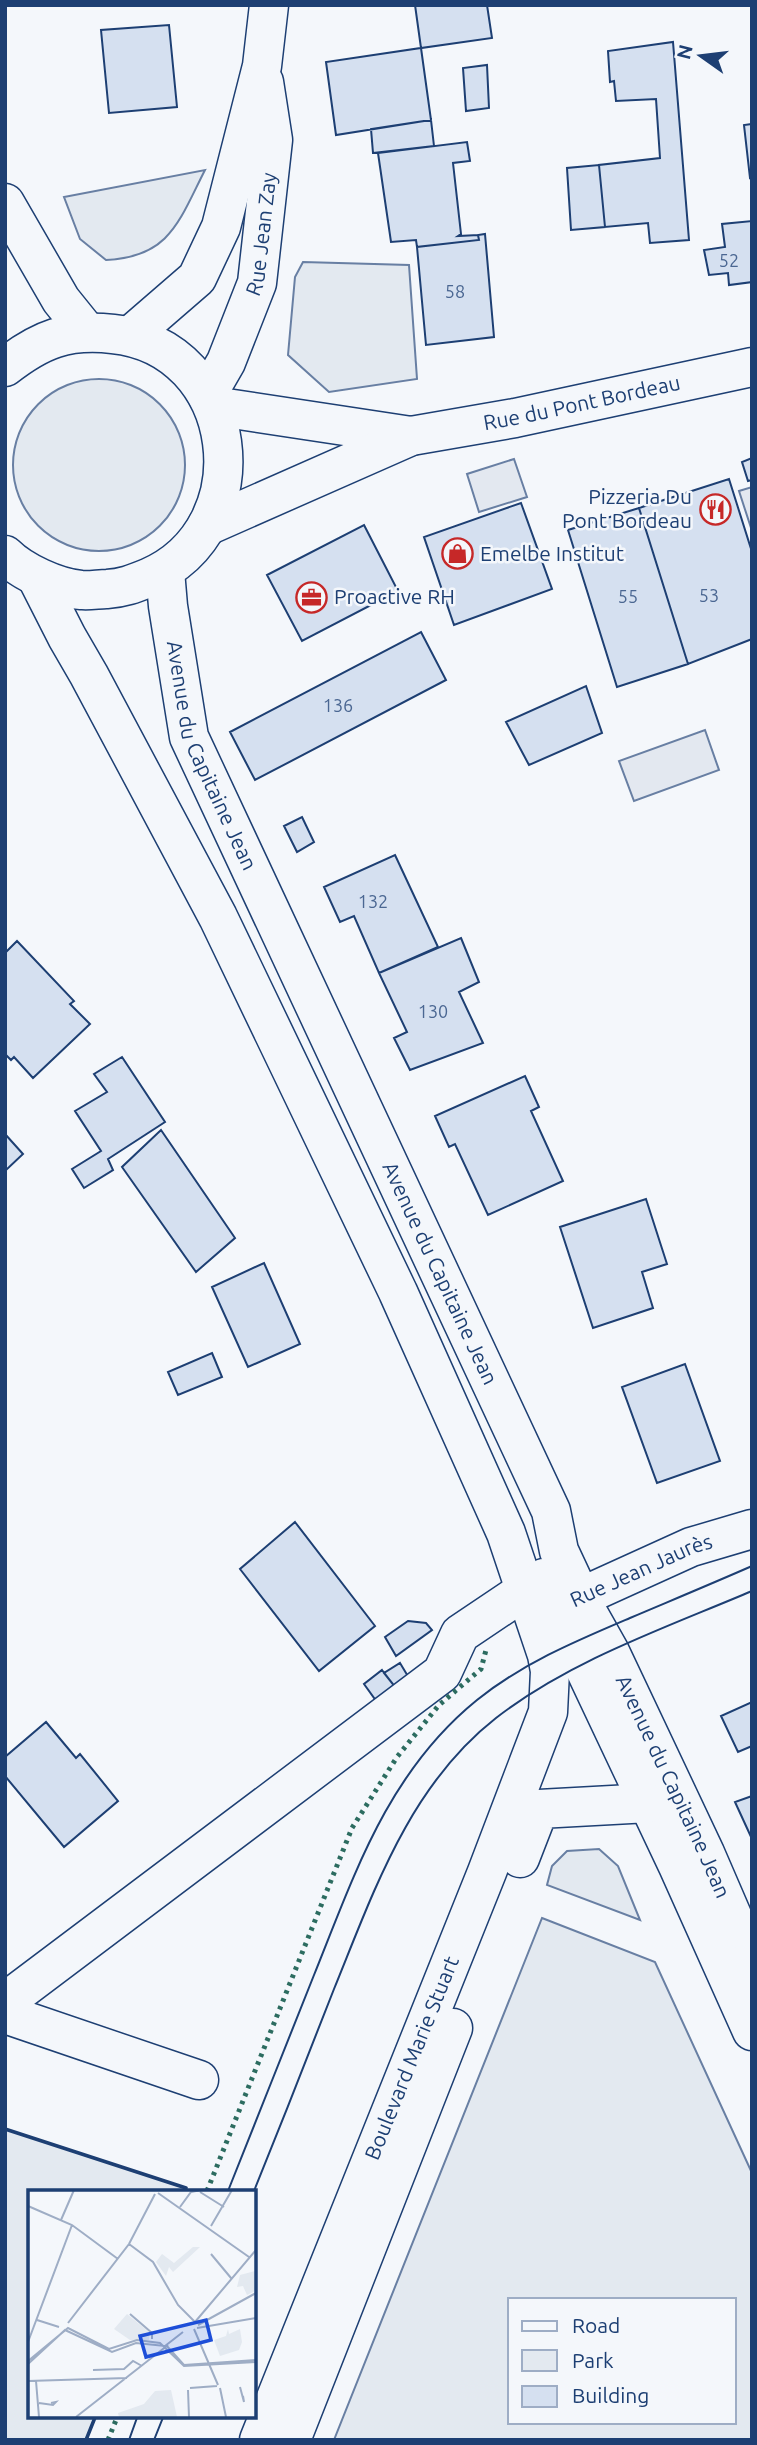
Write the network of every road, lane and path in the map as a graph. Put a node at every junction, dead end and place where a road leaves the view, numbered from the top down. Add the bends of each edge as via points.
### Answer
1 (269, 5) edge
2 (262, 66) junction
3 (5, 203) edge
4 (86, 331) junction
5 (130, 336) junction
6 (5, 367) edge
7 (752, 367) edge
8 (210, 400) junction
9 (411, 436) junction
10 (207, 526) junction
11 (5, 555) edge
12 (165, 570) junction
13 (37, 578) junction
14 (752, 1529) edge
15 (556, 1606) junction
16 (564, 1663) junction
17 (649, 1803) junction
18 (539, 1809) junction
19 (752, 1962) edge
20 (5, 2002) edge
21 (5, 2014) edge
22 (752, 2031) edge
23 (199, 2080) dead end
24 (259, 2440) edge
25 (290, 2440) edge

1 - 2 main road, Rue Jean Zay
2 - 5 main road, Rue Jean Zay via 221,227 197,278
2 - 8 main road, Rue Jean Zay via 273,139 257,283
3 - 4 main road via 61,300
4 - 5 main road
4 - 6 main road via 57,337
5 - 8 main road via 160,348 187,369
7 - 9 main road, Rue du Pont Bordeau
8 - 9 main road, Rue du Pont Bordeau
8 - 10 main road via 224,445 222,486
9 - 10 main road, Rue du Pont Bordeau
10 - 12 main road via 189,551
11 - 13 main road
12 - 13 main road via 124,588 79,590
12 - 15 main road, Avenue du Capitaine Jean via 189,737 551,1511 558,1551
13 - 15 main road, Avenue du Capitaine Jean via 218,916 398,1292 506,1534
14 - 15 main road, Rue Jean Jaurès via 691,1547
15 - 16 main road
15 - 16 main road, Avenue du Capitaine Jean via 547,1655
15 - 19 main road, Avenue du Capitaine Jean via 605,1641
15 - 20 main road, Rue Jean Jaurès via 460,1634 442,1673
16 - 17 main road, Avenue du Capitaine Jean
16 - 18 main road via 567,1708
16 - 24 main road, Boulevard Marie Stuart via 492,1860
17 - 18 main road
17 - 22 main road, Avenue du Capitaine Jean
18 - 25 main road
21 - 23 main road

